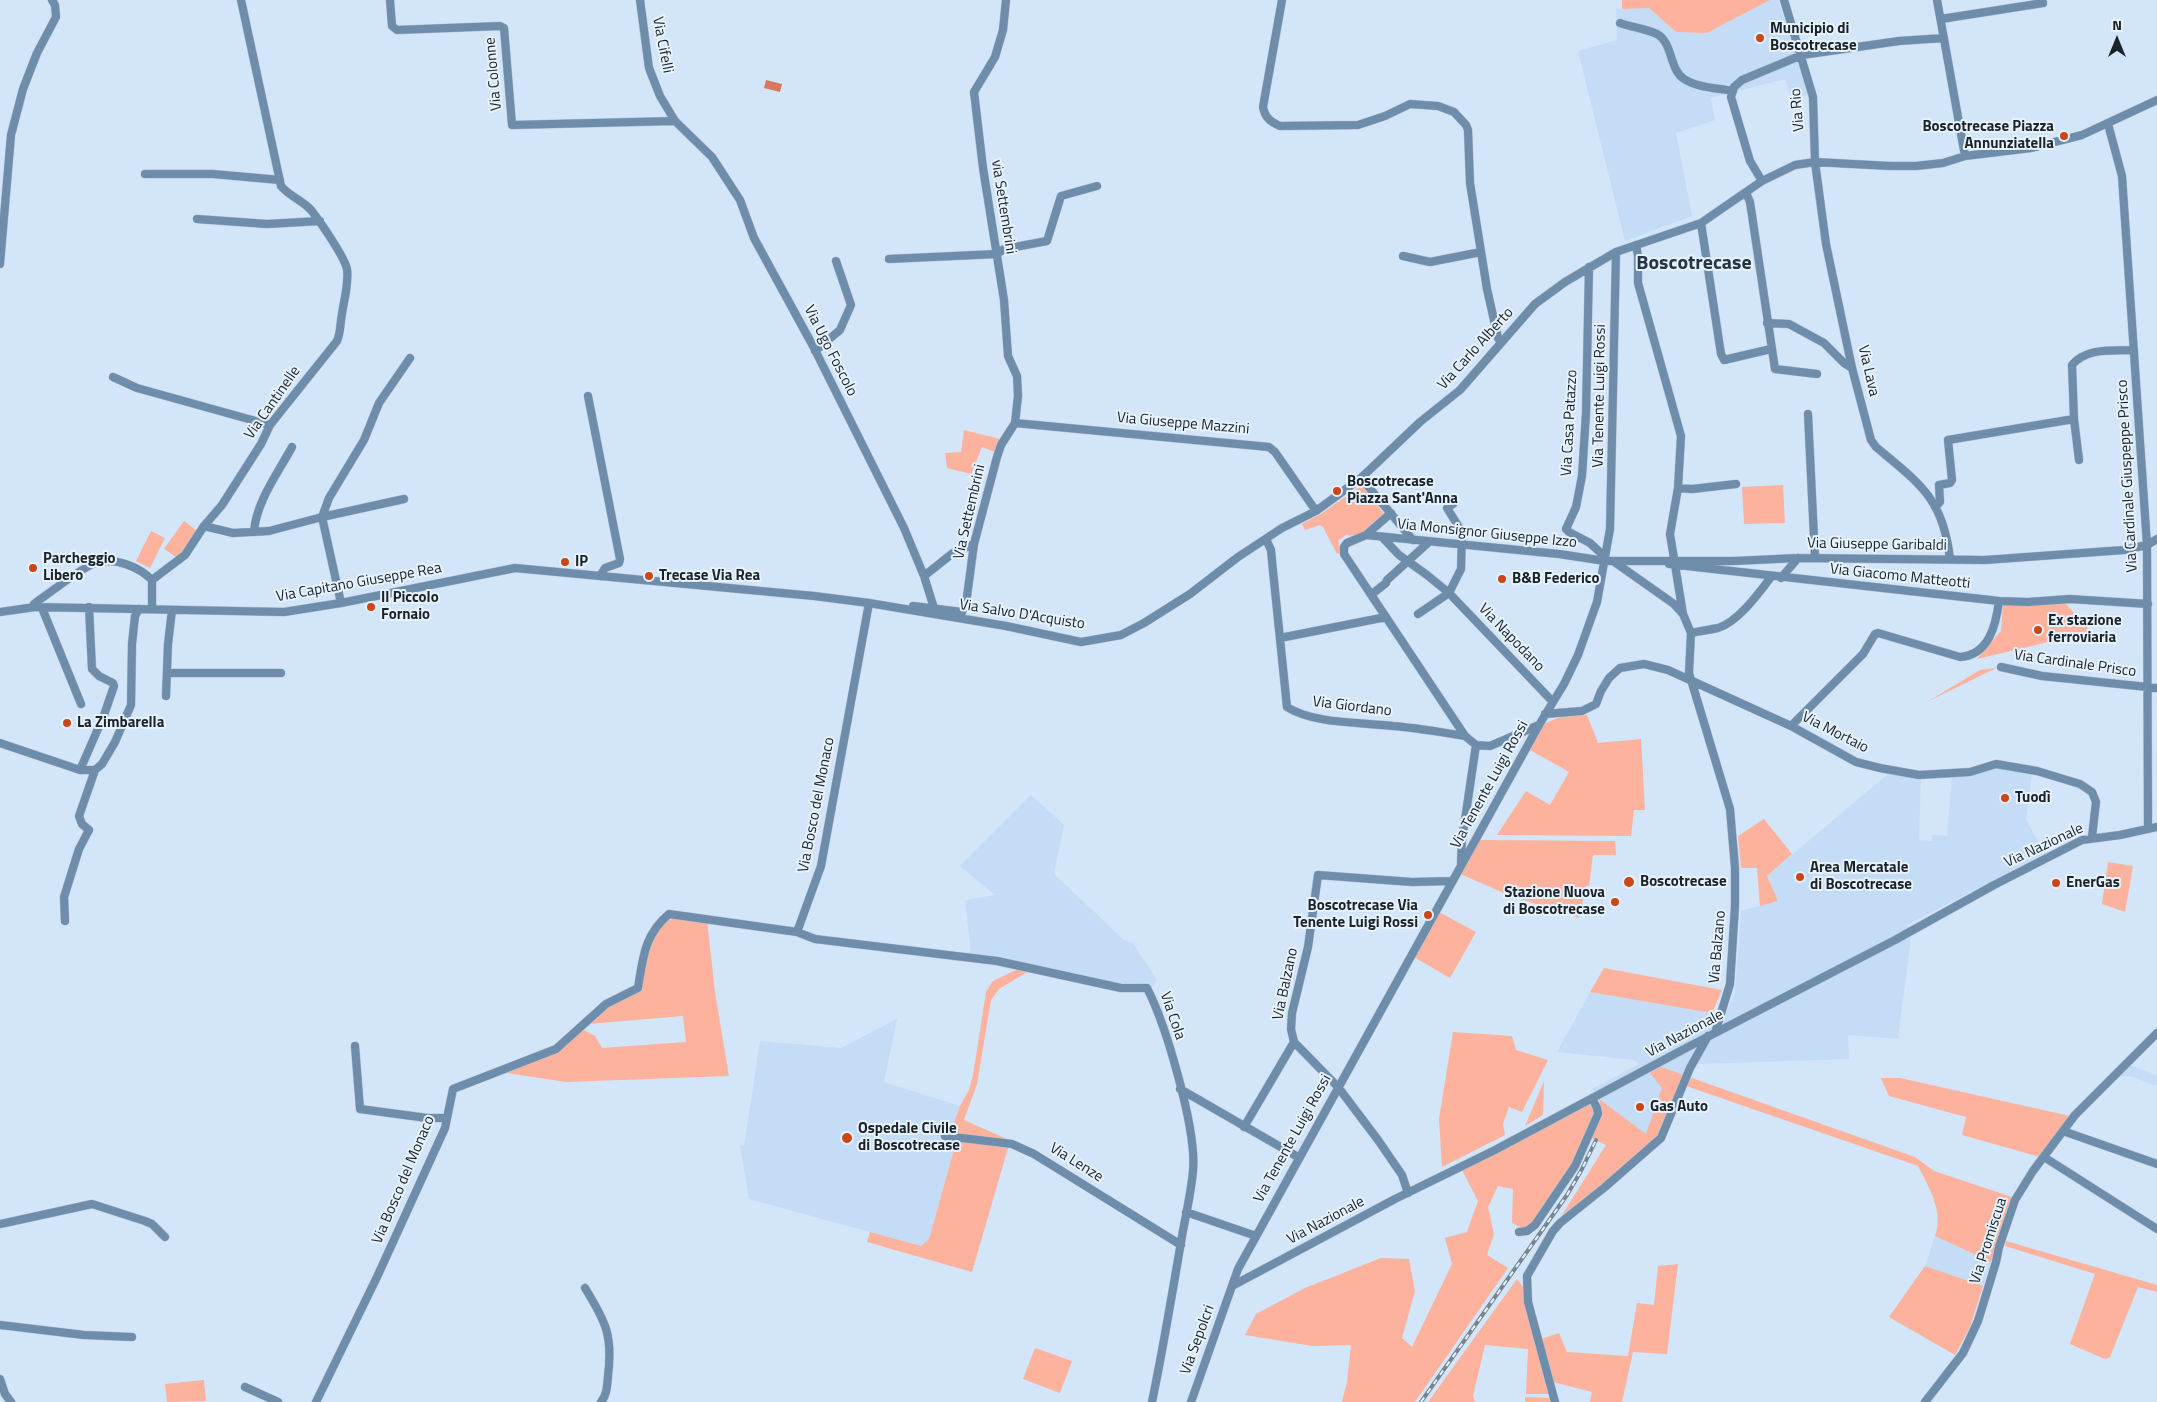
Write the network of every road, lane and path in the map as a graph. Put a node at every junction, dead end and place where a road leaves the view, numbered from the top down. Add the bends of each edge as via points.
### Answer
1 (52, 0) edge
2 (241, 0) edge
3 (390, 0) edge
4 (640, 0) edge
5 (1006, 0) edge
6 (1282, 0) edge
7 (1784, 0) edge
8 (1937, 0) edge
9 (2042, 0) edge
10 (1941, 19) junction
11 (1620, 23) dead end
12 (1944, 38) junction
13 (1802, 55) junction
14 (1733, 91) junction
15 (2157, 100) edge
16 (675, 121) junction
17 (2108, 124) junction
18 (1965, 156) junction
19 (1815, 162) junction
20 (145, 174) dead end
21 (280, 180) junction
22 (1762, 181) junction
23 (1097, 186) dead end
24 (1746, 193) junction
25 (198, 219) dead end
26 (320, 221) junction
27 (1701, 223) junction
28 (1636, 245) junction
29 (1482, 252) junction
30 (1616, 252) junction
31 (1, 254) edge
32 (997, 254) junction
33 (1403, 256) dead end
34 (889, 259) dead end
35 (836, 261) dead end
36 (0, 264) edge
37 (1589, 267) junction
38 (1767, 323) junction
39 (1501, 343) junction
40 (1771, 349) junction
41 (2134, 350) junction
42 (815, 351) junction
43 (410, 358) dead end
44 (1852, 368) junction
45 (1817, 374) dead end
46 (113, 378) dead end
47 (588, 396) dead end
48 (1808, 414) dead end
49 (2074, 419) junction
50 (1015, 422) junction
51 (270, 425) junction
52 (292, 448) dead end
53 (2079, 460) dead end
54 (1361, 478) junction
55 (1736, 484) dead end
56 (1678, 488) junction
57 (404, 499) dead end
58 (1453, 504) dead end
59 (1935, 507) junction
60 (1316, 511) junction
61 (1391, 513) junction
62 (322, 517) junction
63 (204, 526) junction
64 (254, 532) junction
65 (1366, 534) junction
66 (1382, 537) junction
67 (1266, 539) junction
68 (2157, 539) edge
69 (1413, 540) junction
70 (1430, 542) junction
71 (974, 544) junction
72 (1462, 544) junction
73 (2147, 545) junction
74 (1798, 558) junction
75 (1815, 558) junction
76 (1608, 559) junction
77 (1950, 559) junction
78 (1408, 562) junction
79 (1674, 563) junction
80 (600, 576) junction
81 (924, 576) junction
82 (1771, 577) junction
83 (1780, 578) junction
84 (152, 580) junction
85 (1448, 592) junction
86 (1372, 594) junction
87 (1999, 601) junction
88 (341, 603) junction
89 (869, 603) junction
90 (2148, 604) junction
91 (39, 607) junction
92 (89, 607) junction
93 (934, 608) junction
94 (139, 609) junction
95 (152, 609) junction
96 (172, 610) junction
97 (0, 612) edge
98 (962, 612) junction
99 (1418, 614) dead end
100 (1683, 614) junction
101 (1386, 617) junction
102 (1691, 633) junction
103 (1046, 634) junction
104 (1280, 638) junction
105 (2001, 667) dead end
106 (168, 674) junction
107 (281, 674) dead end
108 (1691, 681) junction
109 (2146, 687) junction
110 (2157, 688) edge
111 (166, 696) dead end
112 (1553, 702) junction
113 (81, 704) dead end
114 (1545, 714) junction
115 (1539, 725) junction
116 (1791, 726) junction
117 (1465, 736) junction
118 (0, 743) edge
119 (1476, 745) junction
120 (80, 770) junction
121 (95, 770) junction
122 (2157, 827) edge
123 (2148, 829) junction
124 (2092, 837) junction
125 (1461, 865) junction
126 (1452, 881) junction
127 (65, 921) dead end
128 (797, 932) junction
129 (2157, 1033) edge
130 (1712, 1035) junction
131 (1294, 1042) junction
132 (356, 1046) dead end
133 (1338, 1087) junction
134 (1180, 1089) junction
135 (1592, 1098) junction
136 (446, 1118) junction
137 (1244, 1127) junction
138 (2063, 1131) junction
139 (945, 1136) dead end
140 (1298, 1157) junction
141 (2044, 1157) junction
142 (2157, 1164) edge
143 (1408, 1193) junction
144 (1186, 1212) junction
145 (0, 1224) edge
146 (2157, 1229) edge
147 (1519, 1232) dead end
148 (1256, 1236) junction
149 (165, 1237) dead end
150 (1181, 1245) junction
151 (1232, 1286) junction
152 (585, 1288) dead end
153 (0, 1325) edge
154 (132, 1338) dead end
155 (0, 1379) edge
156 (245, 1388) dead end
157 (11, 1402) edge
158 (278, 1402) edge
159 (316, 1402) edge
160 (600, 1402) edge
161 (1152, 1402) edge
162 (1191, 1402) edge
163 (1555, 1402) edge
164 (1925, 1402) edge

1 - 31 street via 56,17 37,52 10,134
2 - 21 street
3 - 16 street, Via Colonne via 392,26 397,30 504,28 512,125
4 - 16 street, Via Cifelli via 649,68
5 - 32 street, via Settembrini via 1003,30 995,57 974,92
6 - 29 street via 1264,93 1266,118 1280,126 1349,126 1373,121 1410,104 1438,106 1454,112 1468,130 1470,183
7 - 13 street, Via Rio
8 - 10 street
9 - 10 street via 2043,3
10 - 12 street
11 - 14 street via 1658,35 1683,79
12 - 13 street
12 - 18 street
13 - 14 street via 1742,80
13 - 19 street, Via Rio via 1814,97
14 - 22 street via 1731,97 1750,161
15 - 17 street, Via Carlo Alberto
16 - 42 street, Via Ugo Foscolo via 712,157 740,200 754,238
17 - 18 street, Via Carlo Alberto via 2082,135 2031,148
17 - 41 street, Via Cardinale Giuspeppe Prisco via 2122,176
18 - 19 street, Via Carlo Alberto via 1943,163 1908,166
19 - 22 street, Via Carlo Alberto via 1795,165
19 - 44 street, Via Lava via 1826,244
20 - 21 street via 213,174
21 - 26 street, Via Cantinelle via 285,191 301,200
22 - 24 street, Via Carlo Alberto
23 - 32 street via 1061,196 1047,241 1004,249
24 - 27 street, Via Carlo Alberto
24 - 38 street via 1750,202
25 - 26 street via 267,224
26 - 51 street, Via Cantinelle via 347,268 339,337
27 - 28 street, Via Carlo Alberto
27 - 40 street via 1724,360
28 - 30 street, Via Carlo Alberto
28 - 56 street via 1638,282 1681,436
29 - 33 street via 1430,262
29 - 39 street
30 - 37 street, Via Carlo Alberto
30 - 76 street, Via Tenente Luigi Rossi
31 - 36 street
32 - 34 street
32 - 50 street, via Settembrini via 1008,356 1017,376
35 - 42 street via 851,304 840,330
37 - 39 street, Via Carlo Alberto via 1535,304
37 - 76 street, Via Casa Patazzo via 1582,476 1576,507 1566,529 1590,543
38 - 40 street
38 - 44 street via 1789,324 1824,343
39 - 54 street, Via Carlo Alberto via 1460,390 1420,422
40 - 45 street via 1774,369
41 - 49 street via 2094,352 2077,359 2072,365
41 - 73 street, Via Cardinale Giuspeppe Prisco
42 - 81 street, Via Ugo Foscolo via 904,528
43 - 62 street via 379,403 364,440 329,498
44 - 59 street, Via Lava via 1871,440 1919,484
46 - 51 street via 136,388
47 - 80 street via 620,559 605,568
48 - 75 street
49 - 53 street
49 - 59 street via 1948,440 1952,480 1939,485 1940,502
50 - 60 street, Via Giuseppe Mazzini via 1269,447
50 - 71 street, Via Settembrini via 996,457
51 - 63 street, Via Cantinelle via 222,505
52 - 64 street via 261,506
54 - 60 street, Via Carlo Alberto
54 - 61 street
55 - 56 street
56 - 79 street via 1671,524
57 - 62 street
58 - 72 street via 1447,508 1462,532
59 - 77 street, Via Lava via 1947,538
60 - 67 street, Via Salvo D'Acquisto
61 - 65 street
61 - 69 street
62 - 64 street
62 - 88 street
63 - 64 street via 233,533
63 - 84 street, Via Cantinelle via 185,554
65 - 66 street, Via Monsignor Giuseppe Izzo
65 - 86 street via 1347,543 1344,554
66 - 69 street, Via Monsignor Giuseppe Izzo
66 - 78 street, Via Napodano
67 - 103 street, Via Salvo D'Acquisto via 1190,594 1121,635 1081,642
67 - 104 street, Via Giordano via 1271,550
68 - 73 street, Via Giuseppe Garibaldi
69 - 70 street, Via Monsignor Giuseppe Izzo
70 - 72 street, Via Monsignor Giuseppe Izzo
70 - 78 street
71 - 81 street via 953,553
71 - 98 street, Via Settembrini via 966,604
72 - 76 street, Via Monsignor Giuseppe Izzo
72 - 85 street via 1461,569
73 - 77 street, Via Giuseppe Garibaldi via 2124,550 1985,560
73 - 90 street, Via Cardinale Giuspeppe Prisco
74 - 75 street, Via Giuseppe Garibaldi
74 - 79 street, Via Giuseppe Garibaldi
74 - 83 street
75 - 77 street, Via Giuseppe Garibaldi
76 - 79 street, Via Giacomo Matteotti
76 - 100 street via 1674,604
76 - 112 street, Via Tenente Luigi Rossi via 1598,602 1578,655
78 - 85 street, Via Napodano
78 - 86 street
79 - 82 street, Via Giacomo Matteotti
79 - 100 street
80 - 88 street, Via Capitano Giuseppe Rea via 510,568
80 - 89 street, Via Capitano Giuseppe Rea
81 - 93 street, Via Ugo Foscolo
82 - 83 street, Via Giacomo Matteotti
82 - 102 street via 1728,624
83 - 87 street, Via Giacomo Matteotti
84 - 91 street via 133,566 99,562 34,604
84 - 95 street
85 - 99 street
85 - 112 street, Via Napodano
86 - 101 street
87 - 90 street, Via Giacomo Matteotti via 2070,599
87 - 116 street via 1992,633 1970,656 1960,658 1874,634 1863,654
88 - 96 street, Via Capitano Giuseppe Rea via 284,612
89 - 93 street via 877,601
89 - 103 street, Via Salvo D'Acquisto
89 - 128 street, Via Bosco del Monaco via 821,866
90 - 109 street, Via Cardinale Giuspeppe Prisco
91 - 92 street, Via Capitano Giuseppe Rea
91 - 97 street, Via Capitano Giuseppe Rea
91 - 113 street
92 - 94 street, Via Capitano Giuseppe Rea
92 - 120 street via 92,669 114,686
93 - 98 street
94 - 95 street, Via Capitano Giuseppe Rea
94 - 121 street via 135,616 132,644 131,705 102,764
95 - 96 street, Via Capitano Giuseppe Rea
96 - 106 street
98 - 103 street via 969,618 1029,627
100 - 102 street
101 - 104 street
101 - 117 street
102 - 108 street, Via Balzano via 1688,665
104 - 117 street, Via Giordano via 1287,707 1295,712
105 - 109 street, Via Cardinale Prisco via 2042,676
106 - 107 street
106 - 111 street
108 - 114 street, Via Mortaio via 1668,670 1644,664 1620,668 1609,678 1596,704 1582,710
108 - 116 street, Via Mortaio
108 - 130 street, Via Balzano via 1730,809 1735,868 1736,906 1730,984
109 - 110 street, Via Cardinale Prisco
109 - 123 street, Via Cardinale Giuspeppe Prisco
112 - 114 street, Via Tenente Luigi Rossi
114 - 115 street, Via Tenente Luigi Rossi
115 - 119 street via 1490,746
115 - 125 street, Via Tenente Luigi Rossi
116 - 124 street, Via Mortaio via 1856,762 1880,768 1919,774 1970,772 1996,764 2037,771 2080,784 2092,792 2096,802
117 - 119 street
118 - 120 street
119 - 125 street
120 - 121 street
121 - 127 street via 79,816 82,824 90,830 79,849 64,897
122 - 123 street, Via Nazionale
123 - 124 street, Via Nazionale
124 - 130 street, Via Nazionale via 1999,882
125 - 126 street, Via Tenente Luigi Rossi
126 - 131 street, Via Balzano via 1412,882 1318,875 1308,947 1292,1013
126 - 133 street, Via Tenente Luigi Rossi
128 - 134 street, Via Cola via 815,939 996,961 1121,988 1147,988 1157,1007
128 - 136 street, Via Bosco del Monaco via 669,914 659,922 644,949 638,988 606,1004 556,1049 453,1089
129 - 138 street, Via Promiscua via 2096,1092
130 - 135 street, Via Nazionale
130 - 163 street, Via Balzano via 1690,1068 1661,1138 1560,1223 1526,1276 1528,1302
131 - 133 street, Via Balzano
131 - 137 street
132 - 136 street via 360,1109
133 - 140 street, Via Tenente Luigi Rossi
133 - 143 street, Via Balzano via 1402,1175
134 - 137 street
134 - 144 street, Via Cola via 1192,1141 1193,1170
135 - 143 street, Via Nazionale
135 - 147 street via 1598,1114 1575,1166 1535,1225
136 - 159 street, Via Bosco del Monaco via 445,1128 377,1277
137 - 140 street
138 - 141 street, Via Promiscua
138 - 142 street
139 - 150 street, Via Lenze via 1012,1144 1034,1154
140 - 148 street, Via Tenente Luigi Rossi
141 - 146 street
141 - 164 street, Via Promiscua via 2015,1200 1978,1320 1963,1353
143 - 151 street, Via Nazionale
144 - 148 street
144 - 150 street, Via Cola
145 - 149 street via 92,1204 152,1224
148 - 151 street, Via Tenente Luigi Rossi
150 - 161 street, Via Cola
151 - 162 street, Via Sepolcri
152 - 160 street via 604,1320 609,1337 611,1353 607,1386 605,1397
153 - 154 street
155 - 157 street
156 - 158 street

